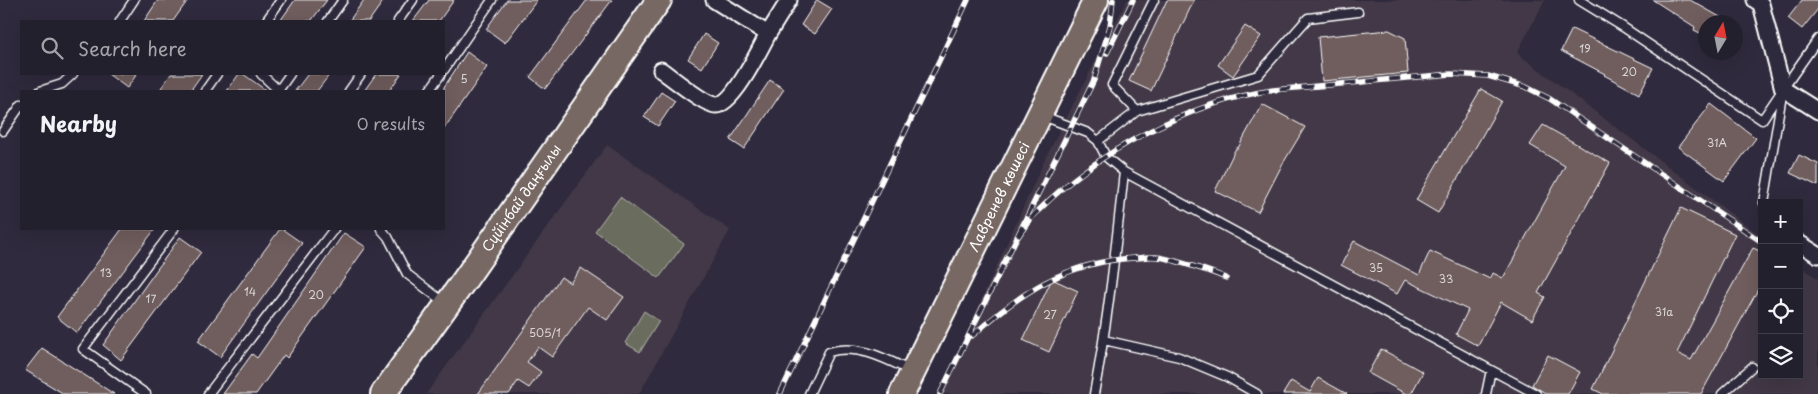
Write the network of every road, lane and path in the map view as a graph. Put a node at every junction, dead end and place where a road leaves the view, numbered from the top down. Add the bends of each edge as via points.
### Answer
1 (134, 0) edge
2 (281, 0) edge
3 (343, 0) edge
4 (413, 0) edge
5 (492, 0) edge
6 (659, 0) edge
7 (714, 0) edge
8 (789, 0) edge
9 (1096, 0) edge
10 (1154, 0) edge
11 (1579, 0) edge
12 (1760, 2) edge
13 (1358, 12) dead end
14 (121, 20) edge
15 (267, 20) edge
16 (329, 20) edge
17 (399, 20) edge
18 (768, 34) junction
19 (1818, 39) edge
20 (445, 69) edge
21 (661, 70) dead end
22 (73, 75) edge
23 (216, 75) edge
24 (262, 75) edge
25 (289, 75) edge
26 (360, 75) edge
27 (441, 75) edge
28 (1783, 89) junction
29 (43, 90) edge
30 (206, 90) edge
31 (277, 90) edge
32 (279, 90) edge
33 (350, 90) edge
34 (431, 90) edge
35 (20, 106) edge
36 (1818, 110) edge
37 (1137, 111) junction
38 (1041, 115) junction
39 (3, 131) dead end
40 (1098, 141) junction
41 (1124, 172) junction
42 (1765, 199) edge
43 (173, 230) edge
44 (333, 230) edge
45 (382, 230) edge
46 (1801, 244) edge
47 (1818, 255) edge
48 (447, 304) junction
49 (1104, 340) junction
50 (1752, 367) dead end
51 (1491, 370) junction
52 (913, 372) junction
53 (146, 394) edge
54 (208, 394) edge
55 (383, 394) edge
56 (809, 394) edge
57 (902, 394) edge
58 (1094, 394) edge
59 (1257, 394) edge
60 (1486, 394) edge
61 (1536, 394) edge
62 (1722, 394) edge

1 - 14 lane
2 - 15 lane
3 - 16 lane
4 - 17 lane
5 - 20 lane
6 - 48 main road, Сүйінбай даңғылы
7 - 18 street
8 - 18 street
9 - 38 main road, Лавренев көшесі
10 - 37 lane via 1112,85
11 - 28 lane via 1762,120
12 - 28 street
13 - 37 lane via 1308,18 1258,75
18 - 21 street via 736,88 726,101 717,105 707,102
19 - 28 lane
22 - 29 lane via 62,84
23 - 30 lane
24 - 31 lane
25 - 32 lane
26 - 33 lane
27 - 34 lane
28 - 36 street
28 - 42 lane
35 - 39 lane
37 - 40 lane
38 - 40 lane via 1088,133
38 - 52 main road, Лавренев көшесі
40 - 41 lane via 1106,157
41 - 49 lane
41 - 51 lane
43 - 53 lane via 83,349
44 - 54 lane
45 - 48 lane via 407,274
46 - 47 street
48 - 55 main road, Сүйінбай даңғылы
49 - 58 lane
49 - 59 lane via 1179,357 1227,377
50 - 62 lane
51 - 60 lane
51 - 61 lane
52 - 56 lane via 880,356 842,348 829,352
52 - 57 main road, Лавренев көшесі

